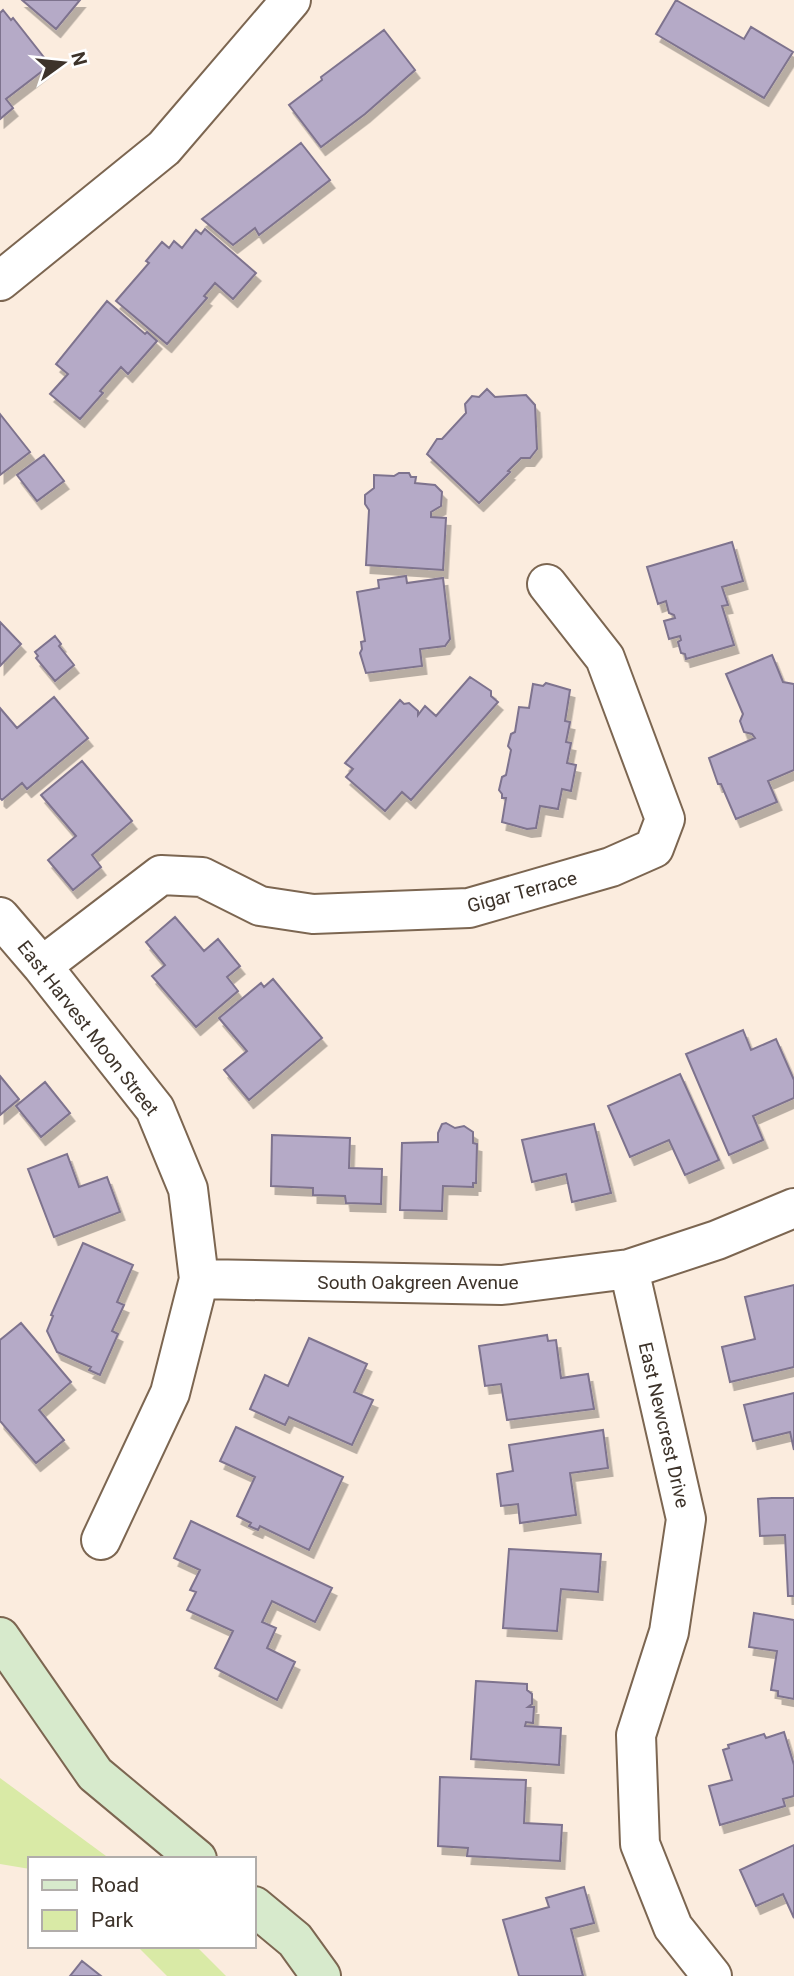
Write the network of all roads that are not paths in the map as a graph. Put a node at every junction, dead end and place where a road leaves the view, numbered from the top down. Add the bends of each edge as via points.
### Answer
1 (291, 0) edge
2 (0, 281) edge
3 (547, 584) dead end
4 (0, 917) edge
5 (42, 966) junction
6 (794, 1208) edge
7 (629, 1269) junction
8 (199, 1279) junction
9 (101, 1540) dead end
10 (0, 1637) edge
11 (195, 1857) edge
12 (256, 1908) edge
13 (321, 1976) edge
14 (712, 1976) edge

1 - 2 street via 164,148
3 - 5 street, Gigar Terrace via 606,658 665,819 654,848 611,867 469,908 313,914 260,906 202,877 161,875
4 - 5 street, East Harvest Moon Street
5 - 8 street, East Harvest Moon Street via 155,1109 188,1189
6 - 7 street, South Oakgreen Avenue
7 - 8 street, South Oakgreen Avenue via 502,1285
7 - 14 street, East Newcrest Drive via 686,1519 669,1632 636,1735 640,1844 673,1927
8 - 9 street, East Harvest Moon Street via 170,1393
10 - 11 street via 95,1774
12 - 13 street via 295,1940

